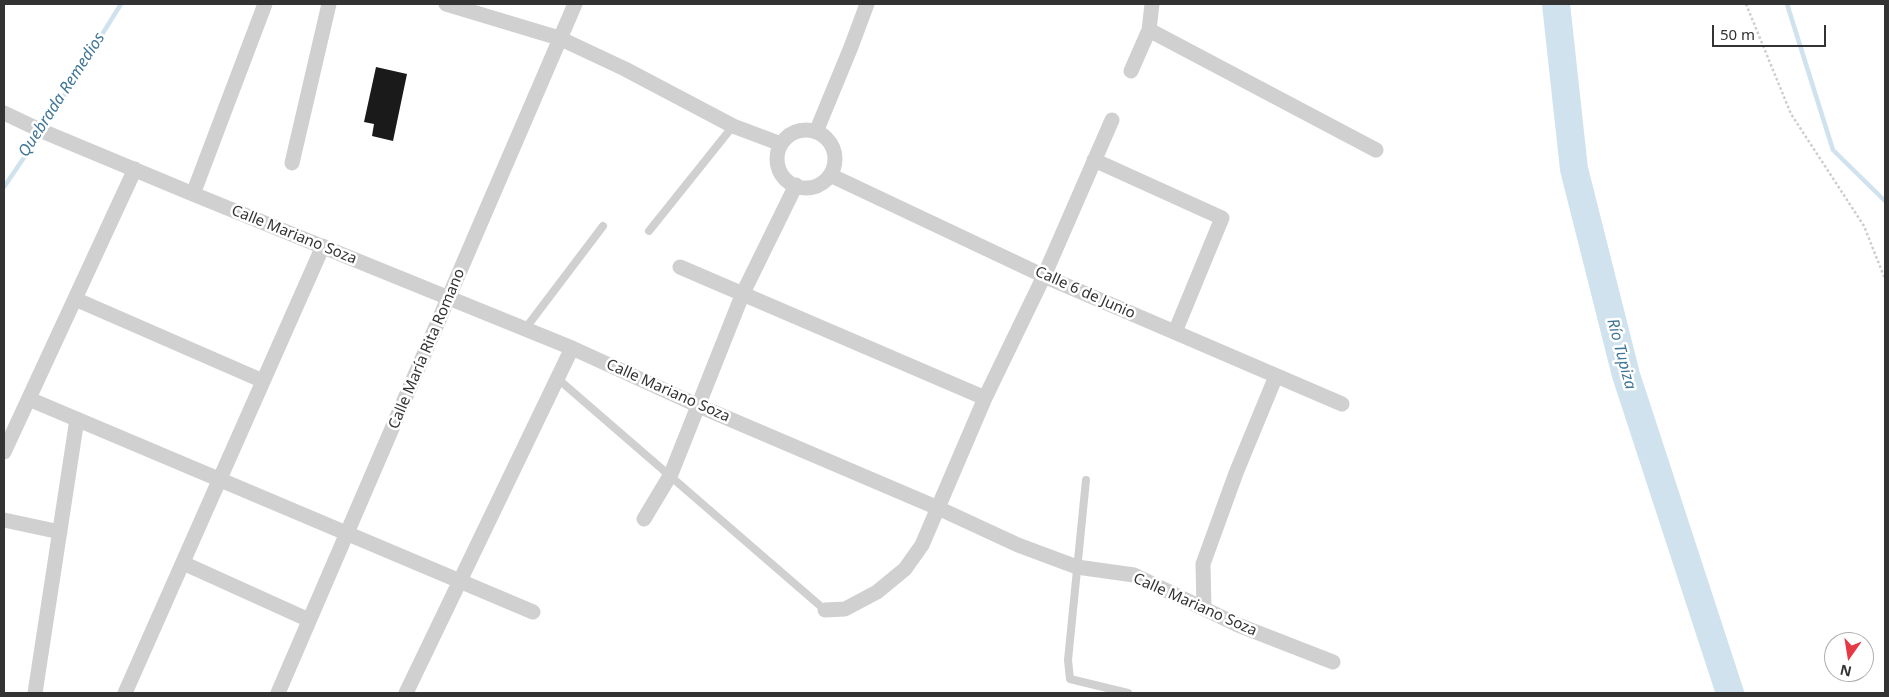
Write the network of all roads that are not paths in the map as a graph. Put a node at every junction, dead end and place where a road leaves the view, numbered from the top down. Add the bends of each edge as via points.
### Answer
1 (265, 4) edge
2 (329, 4) edge
3 (446, 4) edge
4 (575, 4) edge
5 (867, 4) edge
6 (1152, 4) edge
7 (478, 8) edge
8 (1149, 30) junction
9 (559, 38) junction
10 (1131, 71) dead end
11 (4, 113) edge
12 (1112, 120) dead end
13 (733, 126) junction
14 (816, 132) junction
15 (781, 144) junction
16 (1376, 150) dead end
17 (1094, 160) junction
18 (292, 163) dead end
19 (135, 169) junction
20 (830, 175) junction
21 (796, 185) junction
22 (193, 194) junction
23 (602, 226) dead end
24 (649, 231) dead end
25 (323, 246) junction
26 (680, 266) dead end
27 (1044, 276) junction
28 (742, 293) junction
29 (450, 298) junction
30 (75, 299) junction
31 (525, 329) junction
32 (1175, 332) junction
33 (572, 348) junction
34 (1276, 376) junction
35 (558, 378) junction
36 (264, 381) junction
37 (985, 398) junction
38 (29, 399) junction
39 (1342, 404) dead end
40 (698, 406) junction
41 (77, 419) junction
42 (4, 452) edge
43 (670, 476) junction
44 (220, 480) junction
45 (1086, 480) dead end
46 (938, 508) junction
47 (644, 519) dead end
48 (4, 520) edge
49 (60, 532) junction
50 (346, 534) junction
51 (183, 563) junction
52 (1077, 567) junction
53 (460, 582) junction
54 (1204, 608) junction
55 (825, 610) joint
56 (533, 612) dead end
57 (309, 620) junction
58 (1333, 662) dead end
59 (35, 693) edge
60 (125, 693) edge
61 (278, 693) edge
62 (406, 693) edge
63 (1128, 693) edge

1 - 22 street
2 - 18 street
3 - 7 street
4 - 9 street, Calle María Rita Romano
5 - 14 street
6 - 8 street
7 - 9 street
8 - 10 street
8 - 16 street
9 - 13 street
9 - 29 street, Calle María Rita Romano
11 - 19 street, Calle Mariano Soza
12 - 17 street
13 - 15 street
13 - 24 lane
14 - 15 street via 800,130
14 - 20 street via 830,142 834,150 834,167
15 - 21 street via 778,153 781,172
17 - 27 street
17 - 32 street via 1222,218
19 - 22 street, Calle Mariano Soza
19 - 30 street
20 - 21 street via 815,186
20 - 27 street, Calle 6 de Junio
21 - 28 street
22 - 25 street, Calle Mariano Soza
23 - 31 lane
25 - 29 street, Calle Mariano Soza
25 - 36 street
26 - 28 street
27 - 32 street, Calle 6 de Junio
27 - 37 street
28 - 37 street
28 - 40 street
29 - 31 street, Calle Mariano Soza
29 - 50 street, Calle María Rita Romano
30 - 36 street
30 - 38 street
31 - 33 street, Calle Mariano Soza
32 - 34 street, Calle 6 de Junio
33 - 35 street
33 - 40 street, Calle Mariano Soza
34 - 39 street, Calle 6 de Junio
34 - 54 street via 1203,564
35 - 43 lane
35 - 53 street
36 - 44 street
37 - 46 street
38 - 41 street
38 - 42 street
40 - 43 street
40 - 46 street, Calle Mariano Soza
41 - 44 street
41 - 49 street
43 - 47 street
43 - 55 lane
44 - 50 street
44 - 51 street
45 - 52 lane
46 - 52 street, Calle Mariano Soza via 1018,545
46 - 55 street via 922,544 905,569 877,592 846,609
48 - 49 street
49 - 59 street
50 - 53 street
50 - 57 street, Calle María Rita Romano
51 - 57 street
51 - 60 street
52 - 54 street, Calle Mariano Soza via 1134,576
52 - 63 lane via 1068,660 1070,679
53 - 56 street
53 - 62 street
54 - 58 street, Calle Mariano Soza via 1238,625
57 - 61 street, Calle María Rita Romano

